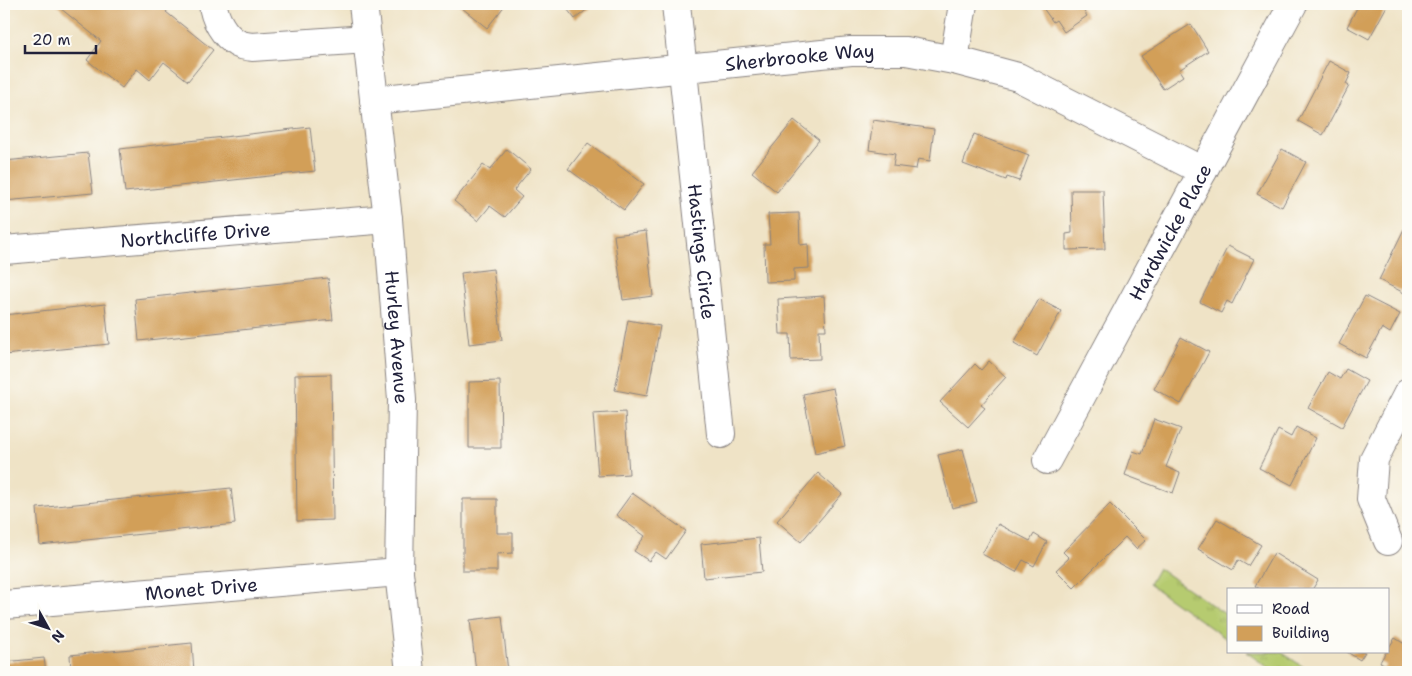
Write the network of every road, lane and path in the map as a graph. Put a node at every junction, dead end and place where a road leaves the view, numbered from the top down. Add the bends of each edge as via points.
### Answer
1 (213, 4) edge
2 (363, 4) edge
3 (676, 4) edge
4 (963, 4) edge
5 (1292, 4) edge
6 (367, 39) junction
7 (954, 60) junction
8 (683, 69) junction
9 (374, 100) junction
10 (1202, 171) junction
11 (388, 219) junction
12 (4, 250) edge
13 (1408, 393) edge
14 (720, 434) dead end
15 (1047, 460) dead end
16 (1388, 541) dead end
17 (399, 572) junction
18 (4, 606) edge
19 (410, 672) edge

1 - 6 street via 214,14 238,44 252,47
2 - 6 street, Hurley Avenue
3 - 8 street, Hastings Circle
4 - 7 street
5 - 10 street, Hardwicke Place
6 - 9 street, Hurley Avenue
7 - 8 street, Sherbrooke Way via 906,51 851,51
7 - 10 street, Sherbrooke Way via 1018,77
8 - 9 street, Sherbrooke Way
8 - 14 street, Hastings Circle
9 - 11 street, Hurley Avenue
10 - 15 street, Hardwicke Place
11 - 12 street, Northcliffe Drive
11 - 17 street, Hurley Avenue via 402,400
13 - 16 street via 1374,459 1371,499
17 - 18 street, Monet Drive
17 - 19 street, Hurley Avenue

